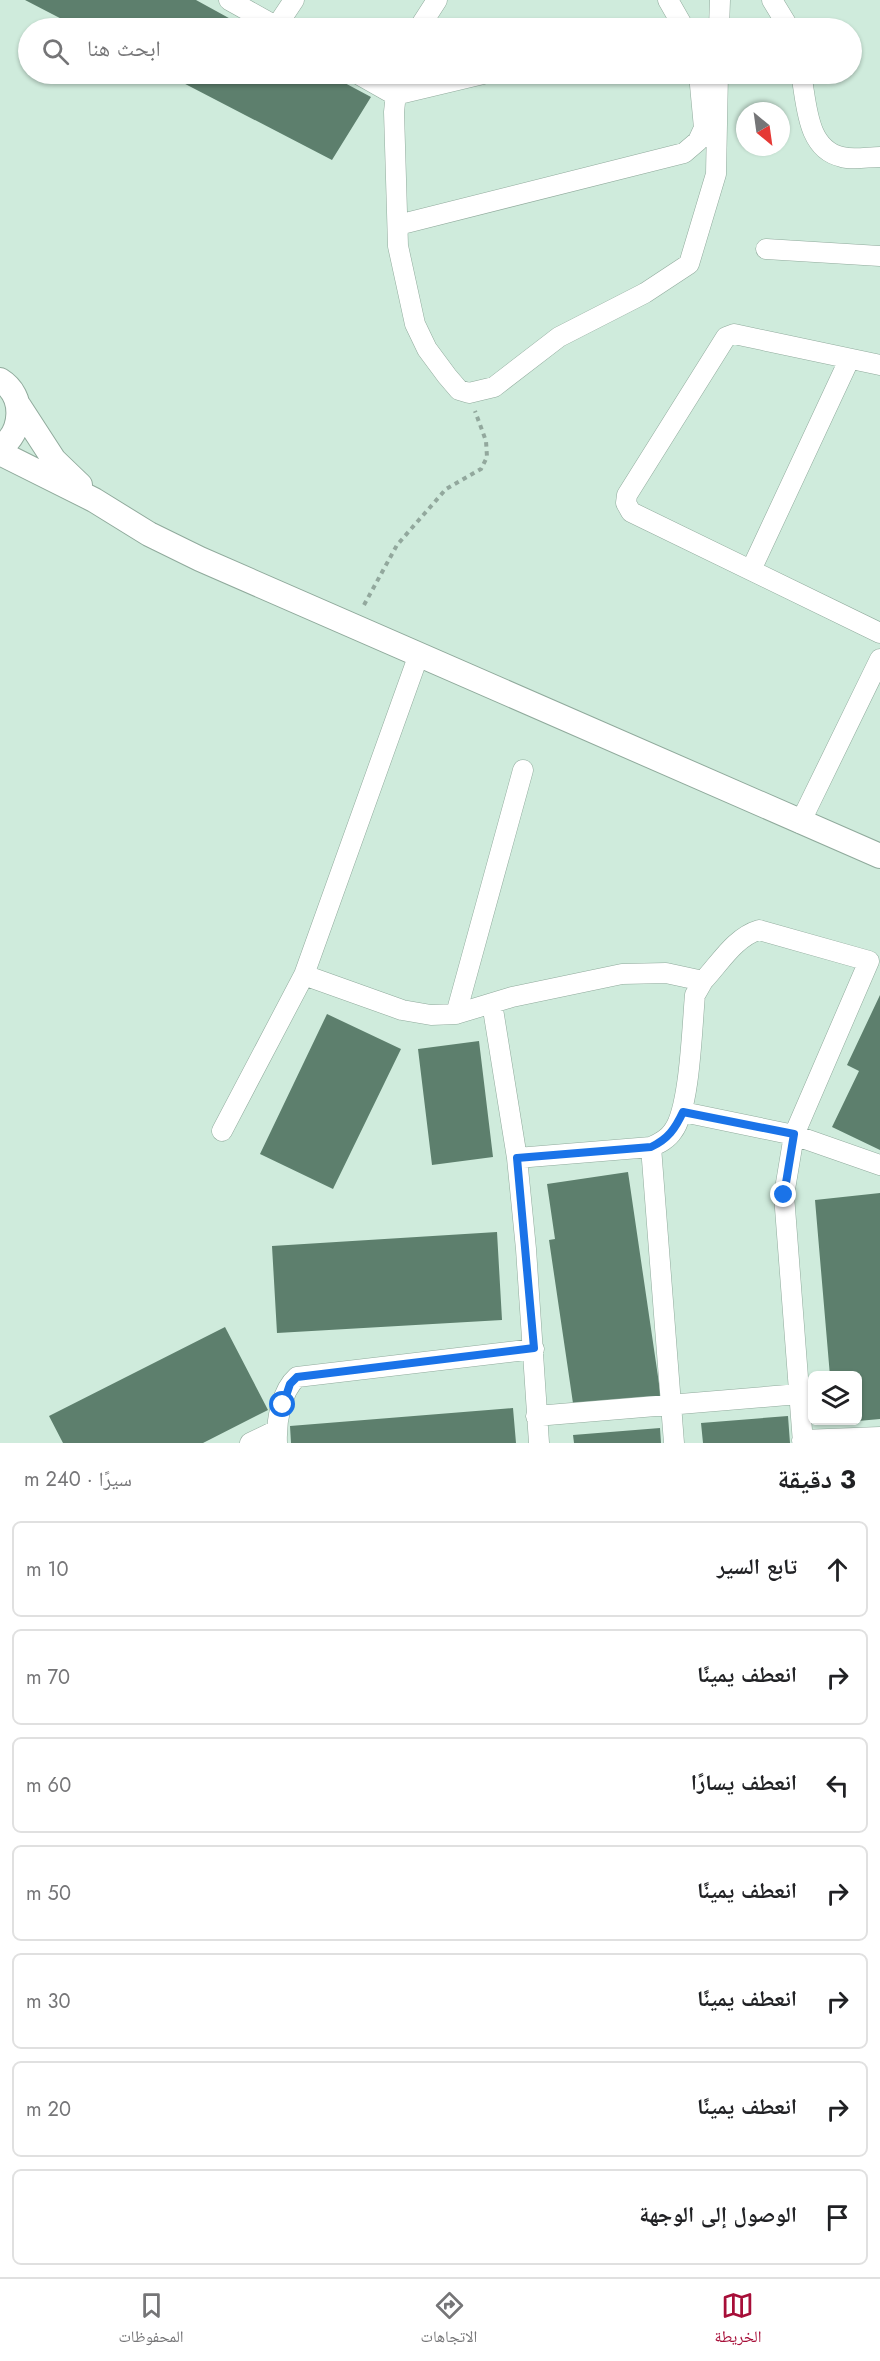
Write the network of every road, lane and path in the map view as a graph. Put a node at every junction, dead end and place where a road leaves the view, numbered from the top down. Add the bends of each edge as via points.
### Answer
1 (229, 0) edge
2 (294, 0) edge
3 (437, 0) edge
4 (668, 0) edge
5 (720, 0) edge
6 (772, 0) edge
7 (260, 18) edge
8 (284, 18) edge
9 (425, 18) edge
10 (674, 18) edge
11 (719, 18) edge
12 (783, 18) edge
13 (376, 84) edge
14 (397, 84) edge
15 (441, 84) edge
16 (700, 84) edge
17 (718, 84) edge
18 (803, 84) edge
19 (395, 95) junction
20 (880, 158) edge
21 (398, 225) junction
22 (766, 249) dead end
23 (880, 256) edge
24 (849, 360) junction
25 (880, 365) edge
26 (0, 369) edge
27 (11, 393) edge
28 (469, 393) junction
29 (0, 448) edge
30 (0, 453) edge
31 (94, 500) junction
32 (751, 570) junction
33 (353, 625) junction
34 (880, 633) edge
35 (419, 654) junction
36 (880, 659) edge
37 (523, 770) dead end
38 (800, 823) junction
39 (880, 856) edge
40 (304, 975) junction
41 (703, 981) junction
42 (492, 1003) junction
43 (456, 1014) junction
44 (683, 1112) junction
45 (222, 1131) dead end
46 (794, 1134) junction
47 (651, 1147) junction
48 (517, 1158) junction
49 (880, 1165) edge
50 (534, 1348) junction
51 (799, 1394) junction
52 (671, 1406) junction
53 (536, 1416) junction
54 (277, 1437) edge
55 (880, 1437) edge
56 (802, 1441) edge
57 (250, 1443) edge
58 (539, 1443) edge
59 (674, 1443) edge

1 - 7 street
2 - 8 street
3 - 9 street
4 - 10 street
5 - 11 street
6 - 12 street
13 - 19 street
14 - 19 street
15 - 19 street
16 - 21 street via 704,128 698,141 684,153
17 - 28 street via 716,174 689,264 645,293 559,337 494,387
18 - 20 street via 812,133 817,140 842,157
19 - 21 street
21 - 28 street via 415,324 447,376 459,390
22 - 23 street
24 - 25 street
24 - 32 street
24 - 32 street via 734,334 726,337 627,495 631,512
26 - 27 street
27 - 29 street via 19,420 15,433
27 - 31 street via 54,460
28 - 33 path via 486,441 487,457 481,469 446,489 397,545
30 - 31 street
31 - 33 street via 159,539
32 - 34 street
33 - 35 street
35 - 38 street
35 - 40 street
36 - 38 street
37 - 43 street
38 - 39 street
40 - 43 street via 402,1010
40 - 45 street
41 - 42 street via 666,973 622,974
41 - 44 street via 695,995
41 - 46 street via 738,941 759,930 869,962
42 - 43 street
42 - 48 street
44 - 46 street
44 - 47 street via 674,1131
46 - 49 street
46 - 51 street via 784,1195
47 - 48 street
47 - 52 street
48 - 50 street
50 - 53 street
50 - 54 street via 297,1377 286,1391
51 - 52 street
51 - 56 street
52 - 53 street
52 - 59 street
53 - 58 street
54 - 57 street
55 - 56 street

